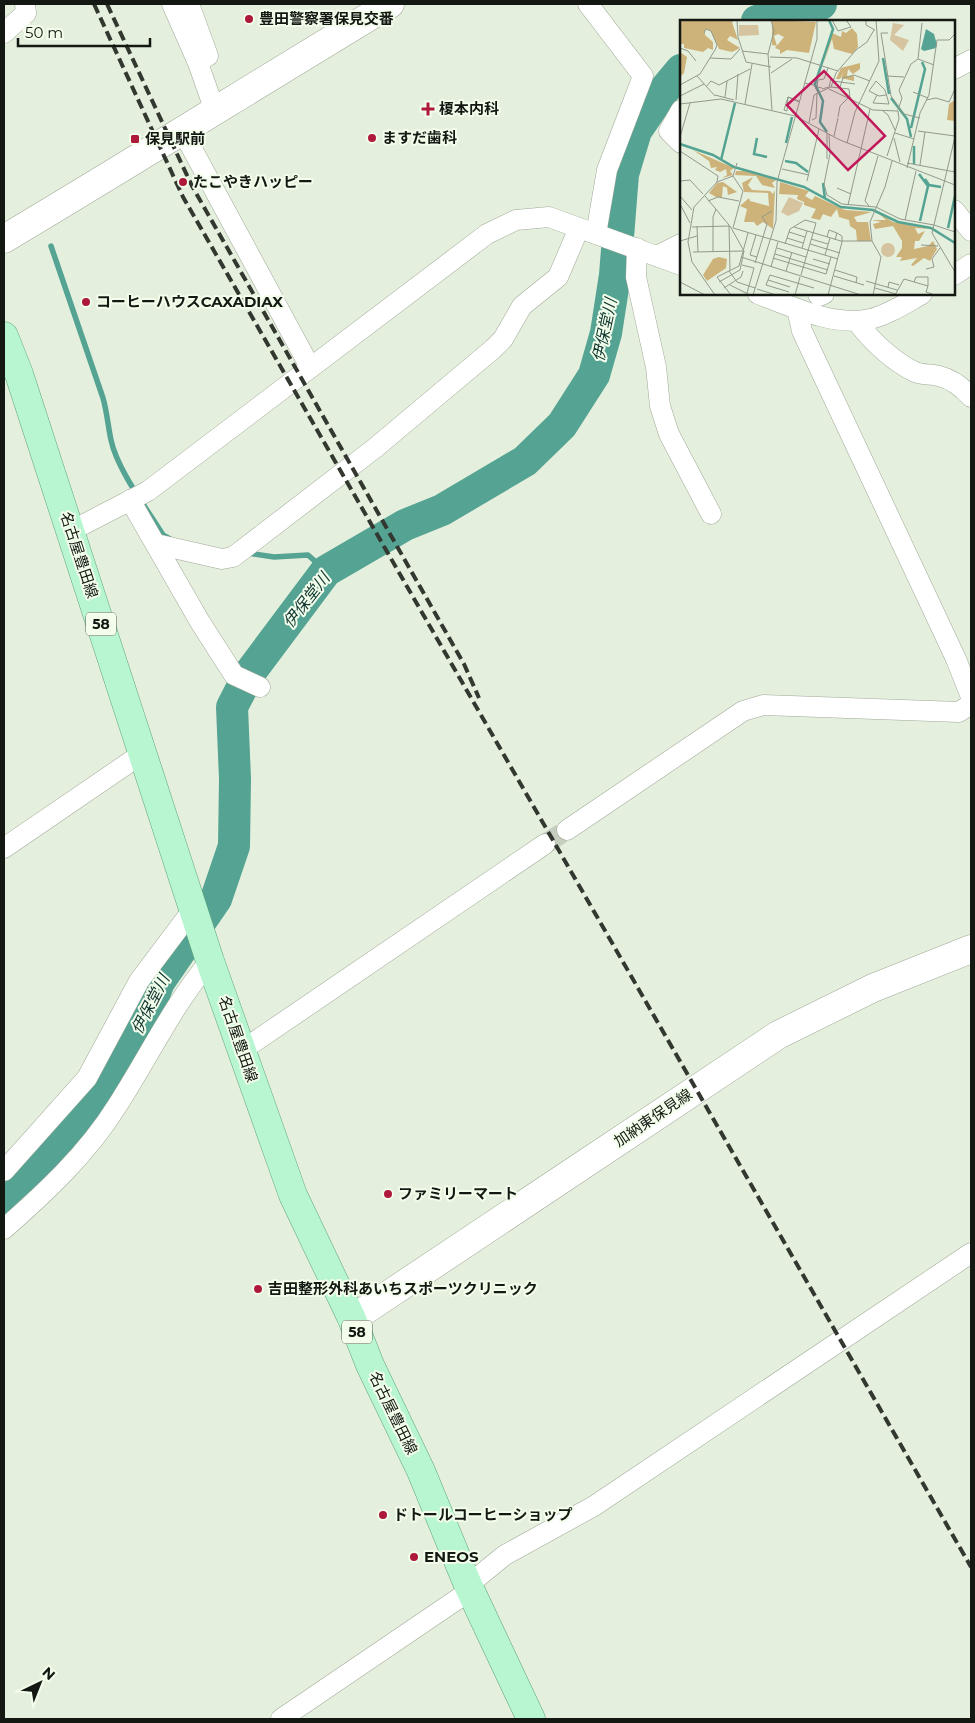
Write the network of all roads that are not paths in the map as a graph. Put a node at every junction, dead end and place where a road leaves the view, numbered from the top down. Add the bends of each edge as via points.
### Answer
1 (25, 4) edge
2 (172, 4) edge
3 (189, 4) edge
4 (390, 4) edge
5 (588, 4) edge
6 (4, 33) edge
7 (971, 60) edge
8 (955, 68) edge
9 (220, 107) junction
10 (680, 112) edge
11 (183, 132) junction
12 (680, 142) edge
13 (955, 211) edge
14 (971, 231) edge
15 (594, 233) junction
16 (4, 240) edge
17 (680, 244) edge
18 (632, 246) junction
19 (657, 256) junction
20 (680, 265) edge
21 (761, 295) edge
22 (920, 295) edge
23 (797, 309) junction
24 (856, 321) junction
25 (4, 336) edge
26 (310, 367) junction
27 (971, 397) edge
28 (137, 497) junction
29 (710, 514) dead end
30 (71, 531) junction
31 (156, 544) junction
32 (260, 687) dead end
33 (971, 698) edge
34 (971, 704) edge
35 (143, 753) junction
36 (568, 830) tunnel mouth
37 (545, 844) tunnel mouth
38 (4, 848) edge
39 (201, 930) junction
40 (971, 949) edge
41 (241, 1051) junction
42 (4, 1171) edge
43 (4, 1229) edge
44 (971, 1253) edge
45 (352, 1319) junction
46 (470, 1588) junction
47 (281, 1719) edge
48 (531, 1719) edge

1 - 6 street via 26,13
2 - 9 street
3 - 9 street
4 - 9 main road
5 - 15 street via 643,76 606,170
7 - 8 street
9 - 11 main road
10 - 12 street via 669,131
11 - 16 main road
11 - 26 street
13 - 14 street
15 - 18 street
15 - 26 street via 549,217 516,220 486,234
15 - 31 street via 558,277 522,306 498,344 375,448 238,552 222,559
17 - 19 street
18 - 19 street
18 - 29 street via 656,367 660,406 669,434
19 - 20 street
21 - 23 street
22 - 24 street via 887,314
23 - 24 street
23 - 33 street via 802,331 952,650
24 - 27 street via 900,363 917,373 941,376 964,388
25 - 30 main road, 名古屋豊田線 / 58
26 - 28 street
28 - 30 street
28 - 31 street
30 - 35 main road, 名古屋豊田線 / 58
31 - 32 street via 234,675
34 - 36 street via 959,712 763,705 743,710
35 - 38 street
35 - 39 main road, 名古屋豊田線 / 58
37 - 41 street
39 - 41 main road, 名古屋豊田線 / 58
39 - 42 street via 139,981 87,1078
39 - 43 street via 188,987 116,1107 76,1160
40 - 45 main road, 加納東保見線 via 873,988 778,1035
41 - 45 main road, 名古屋豊田線 / 58 via 293,1196
44 - 46 street via 594,1506 505,1555
45 - 46 main road, 名古屋豊田線 / 58
46 - 47 street
46 - 48 main road, 名古屋豊田線 / 58

